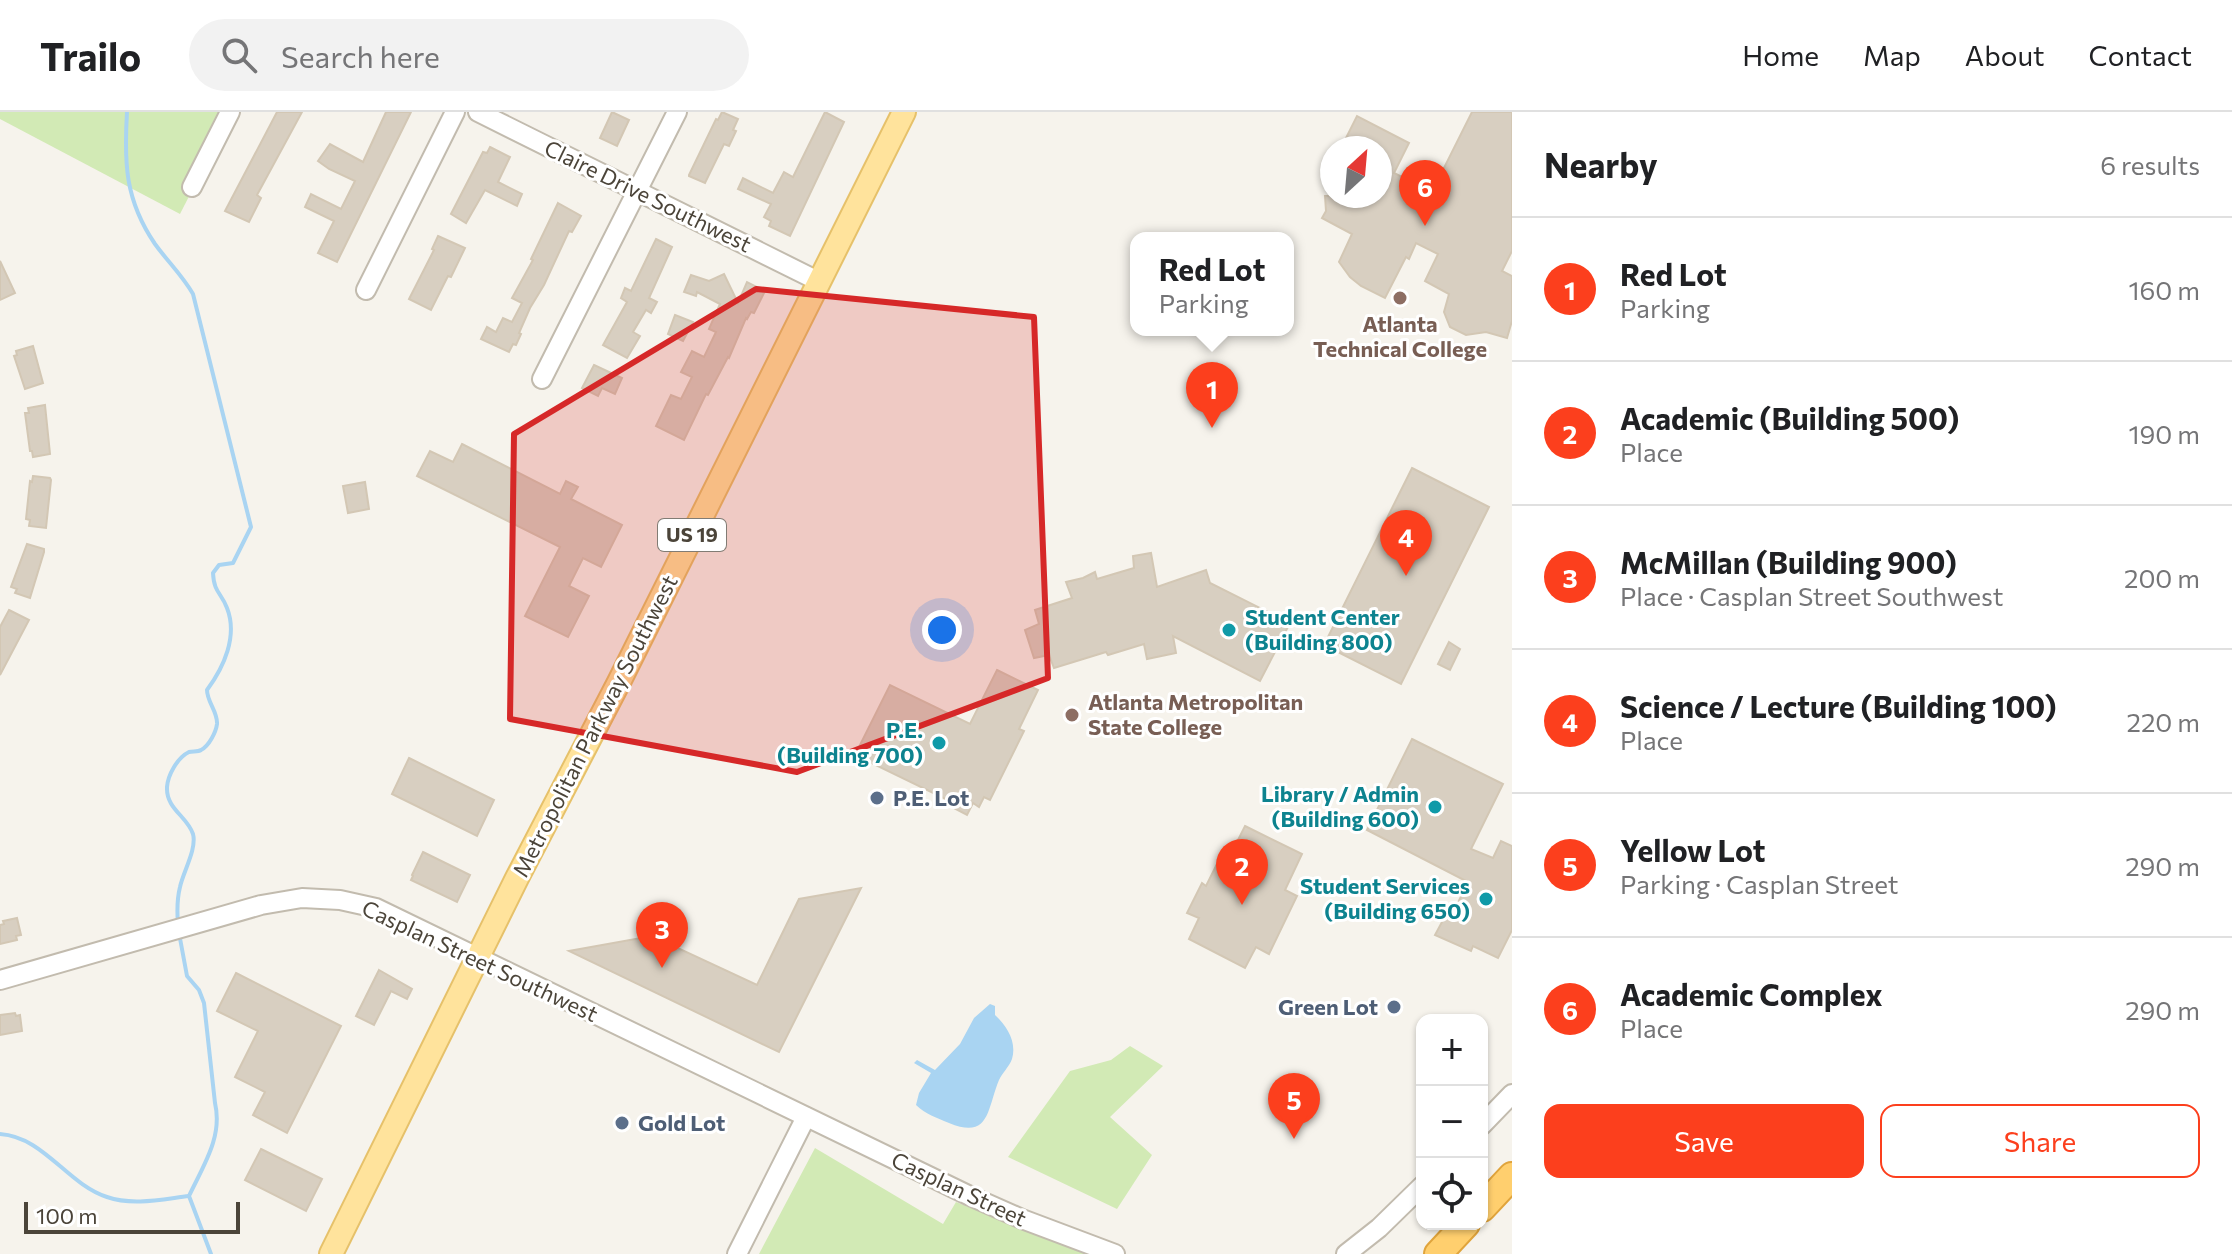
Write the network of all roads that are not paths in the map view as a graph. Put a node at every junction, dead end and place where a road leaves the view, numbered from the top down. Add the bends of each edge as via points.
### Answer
1 (230, 112) edge
2 (455, 112) edge
3 (478, 112) edge
4 (677, 112) edge
5 (904, 112) edge
6 (192, 187) dead end
7 (637, 191) junction
8 (818, 281) junction
9 (366, 290) dead end
10 (542, 379) dead end
11 (479, 957) junction
12 (0, 980) edge
13 (1512, 1094) edge
14 (806, 1117) junction
15 (1488, 1119) edge
16 (1512, 1176) edge
17 (1416, 1192) edge
18 (1488, 1202) edge
19 (1460, 1230) edge
20 (331, 1254) edge
21 (737, 1254) edge
22 (1115, 1254) edge
23 (1346, 1254) edge
24 (1438, 1254) edge

1 - 6 street
2 - 9 street
3 - 7 street, Claire Drive Southwest
4 - 7 street
5 - 8 main road, Metropolitan Parkway Southwest / US 19
7 - 8 street, Claire Drive Southwest
7 - 10 street
8 - 11 main road, Metropolitan Parkway Southwest / US 19
11 - 12 street, Casplan Street Southwest via 376,908 302,898
11 - 14 street, Casplan Street Southwest
11 - 20 main road, Metropolitan Parkway Southwest / US 19
13 - 15 street
14 - 21 street
14 - 22 street, Casplan Street via 1022,1219
16 - 18 highway
17 - 23 street
19 - 24 highway

